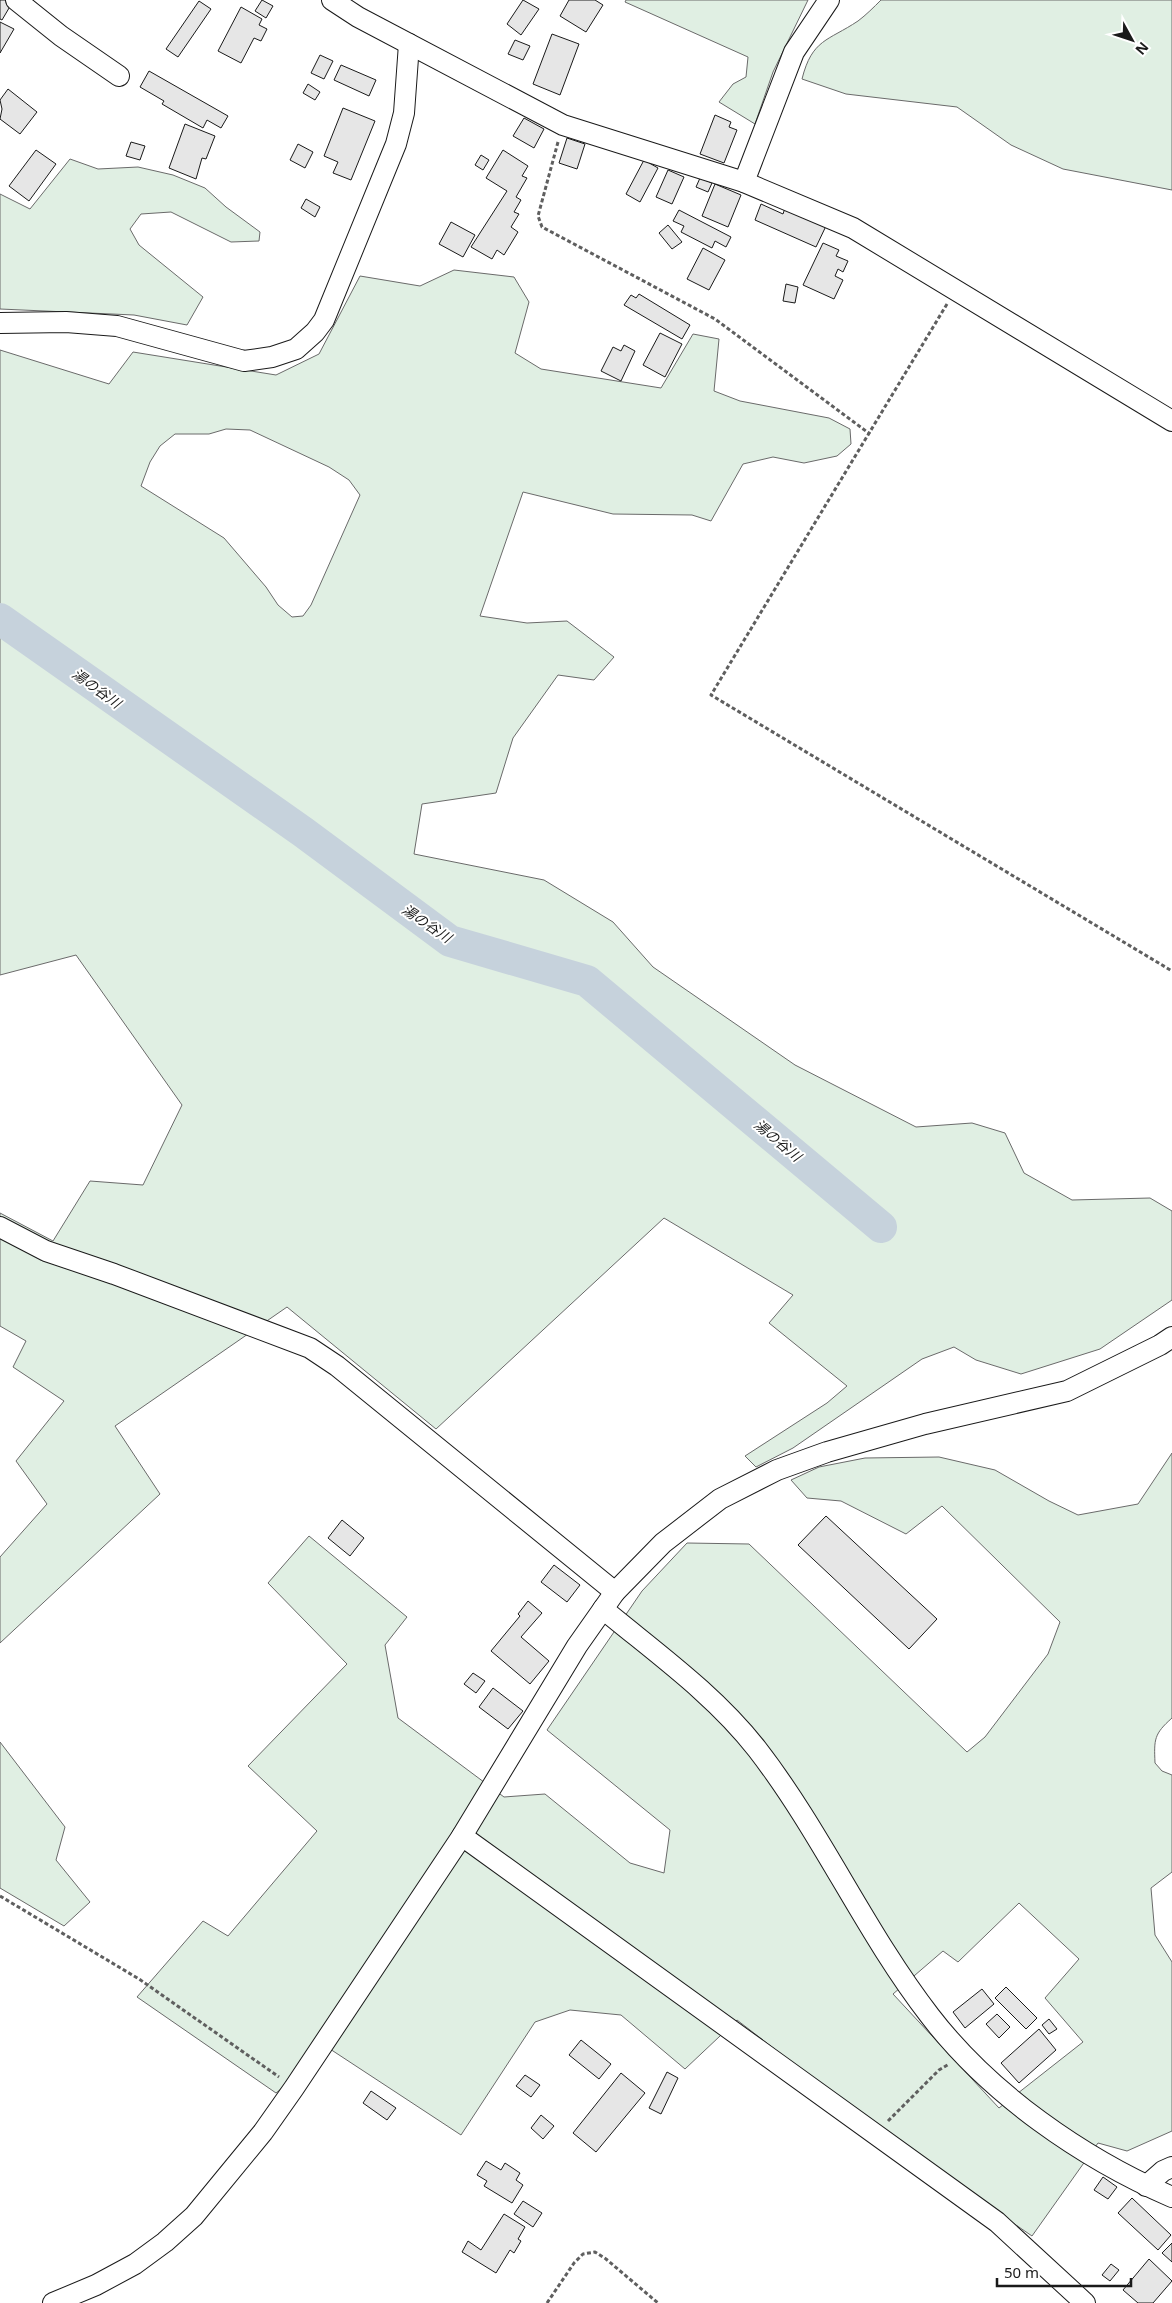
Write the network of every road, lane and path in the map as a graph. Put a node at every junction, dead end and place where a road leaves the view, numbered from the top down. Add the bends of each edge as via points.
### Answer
1 (16, 0) edge
2 (332, 0) edge
3 (829, 0) edge
4 (409, 44) junction
5 (119, 76) dead end
6 (563, 125) junction
7 (744, 182) junction
8 (955, 291) junction
9 (0, 323) edge
10 (1172, 421) edge
11 (870, 434) junction
12 (1172, 971) edge
13 (0, 1227) edge
14 (1172, 1337) edge
15 (615, 1592) junction
16 (603, 1609) junction
17 (462, 1836) junction
18 (0, 1896) edge
19 (962, 2056) junction
20 (294, 2088) junction
21 (875, 2136) junction
22 (1172, 2167) edge
23 (1146, 2186) junction
24 (1172, 2197) edge
25 (53, 2303) edge
26 (547, 2303) edge
27 (658, 2303) edge
28 (1085, 2303) edge

1 - 5 street
2 - 4 street via 358,18
3 - 7 street via 794,52
4 - 6 street
4 - 9 street via 404,113 396,144 324,320 296,349 272,358 244,360 116,326 66,322
6 - 7 street
6 - 11 path via 538,216 542,227 715,319
7 - 8 street via 853,228
8 - 10 street
8 - 11 path
11 - 12 path via 711,695
13 - 15 street via 46,1251 310,1348 337,1366
14 - 15 street via 1160,1346 1067,1391 925,1424 777,1470 720,1499 663,1543
15 - 16 street
16 - 17 street via 577,1646
16 - 19 street via 721,1706 757,1748 792,1797 889,1957
17 - 20 street
17 - 21 street
18 - 20 path via 139,1979
19 - 21 path via 939,2070
19 - 23 street via 1013,2100 1079,2148
20 - 25 street via 194,2216 165,2242 135,2264
21 - 28 street via 997,2222
22 - 23 street
23 - 24 street
26 - 27 path via 574,2263 583,2254 594,2252

